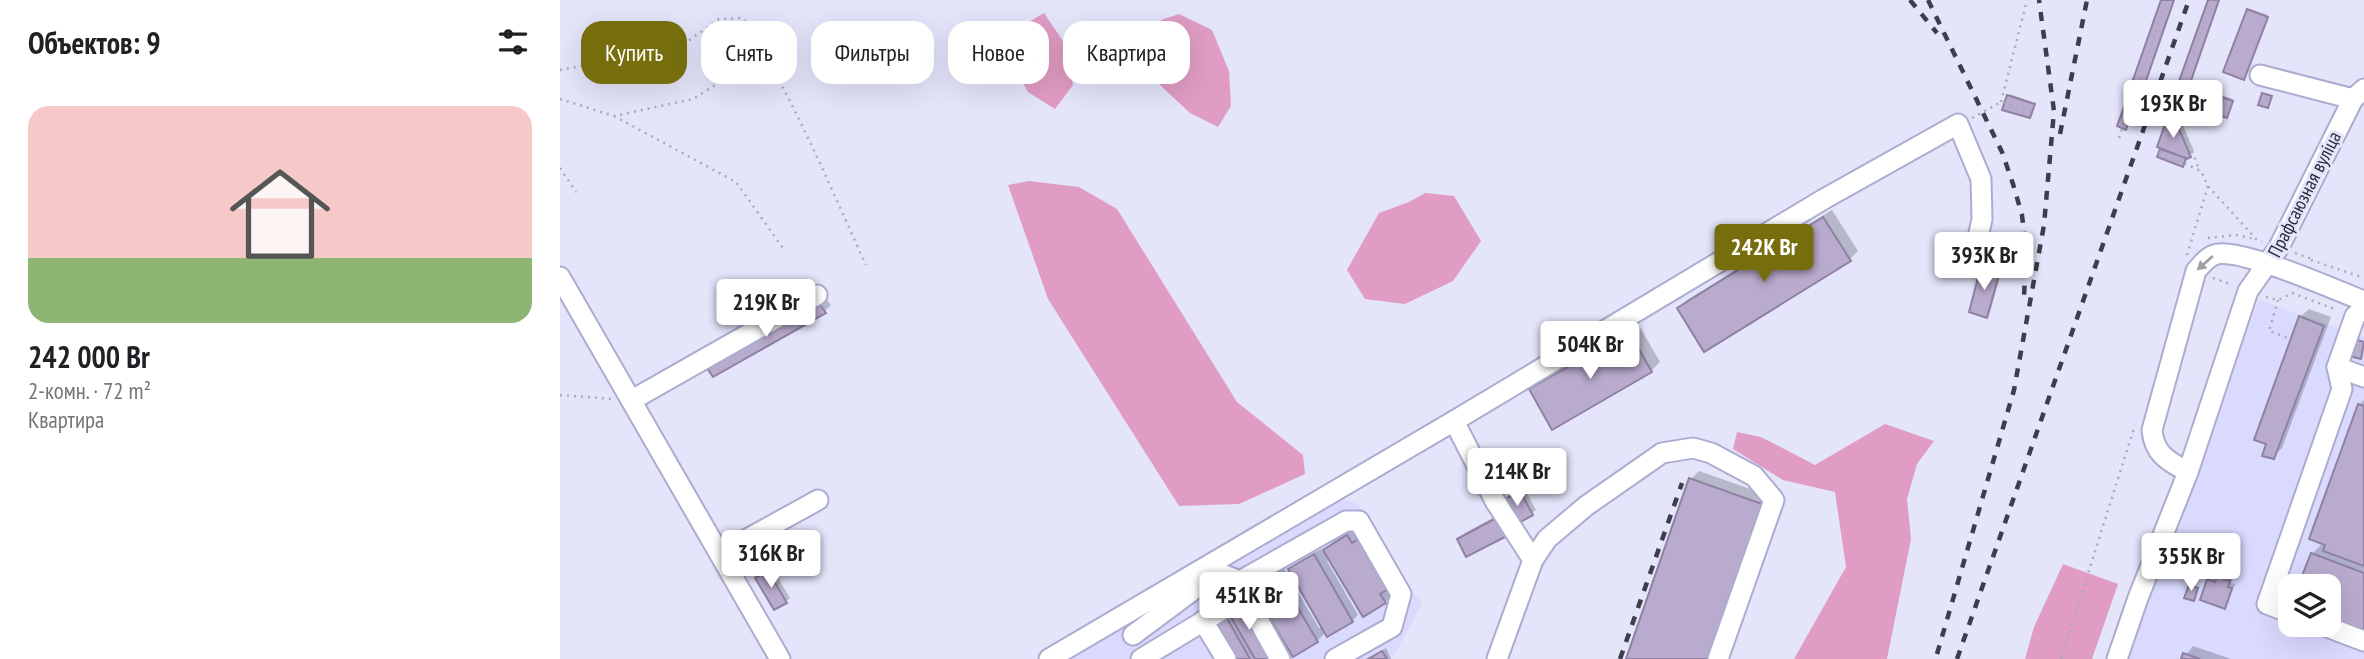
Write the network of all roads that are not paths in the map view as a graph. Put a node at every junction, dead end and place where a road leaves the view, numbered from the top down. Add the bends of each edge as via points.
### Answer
1 (2260, 75) dead end
2 (2359, 94) edge
3 (1974, 256) dead end
4 (2268, 265) junction
5 (560, 277) edge
6 (817, 295) dead end
7 (2361, 309) edge
8 (2337, 367) junction
9 (2364, 377) edge
10 (632, 400) junction
11 (1454, 421) junction
12 (2188, 472) junction
13 (818, 500) dead end
14 (720, 554) junction
15 (1533, 560) junction
16 (1215, 568) junction
17 (1243, 589) junction
18 (2278, 608) edge
19 (1203, 621) junction
20 (2341, 632) edge
21 (1133, 635) dead end
22 (2364, 641) edge
23 (780, 659) edge
24 (1049, 659) edge
25 (1141, 659) edge
26 (1226, 659) edge
27 (1280, 659) edge
28 (1335, 659) edge
29 (1497, 659) edge
30 (1718, 659) edge
31 (2117, 659) edge

1 - 2 street
2 - 4 street, Прафсаюзная вуліца
3 - 11 street via 1982,219 1981,179 1958,124
4 - 7 street
4 - 12 street, Прафсаюзная вуліца via 2248,291
4 -> 12 street via 2216,254 2196,271 2152,430 2157,450
5 - 10 street
6 - 10 street
7 - 8 street
8 - 9 street
8 - 18 street via 2342,389 2267,604
10 - 14 street
11 - 15 street via 1495,501
11 - 16 street
12 - 31 street, Прафсаюзная вуліца
13 - 14 street
14 - 23 street
15 - 29 street
15 - 30 street via 1547,539 1586,506 1662,453 1693,448 1754,476 1774,500
16 - 17 street
16 - 21 street
16 - 24 street
17 - 19 street
17 - 27 street
17 - 28 street via 1346,521 1359,520 1401,594 1392,627
19 - 25 street
19 - 26 street
20 - 22 street

